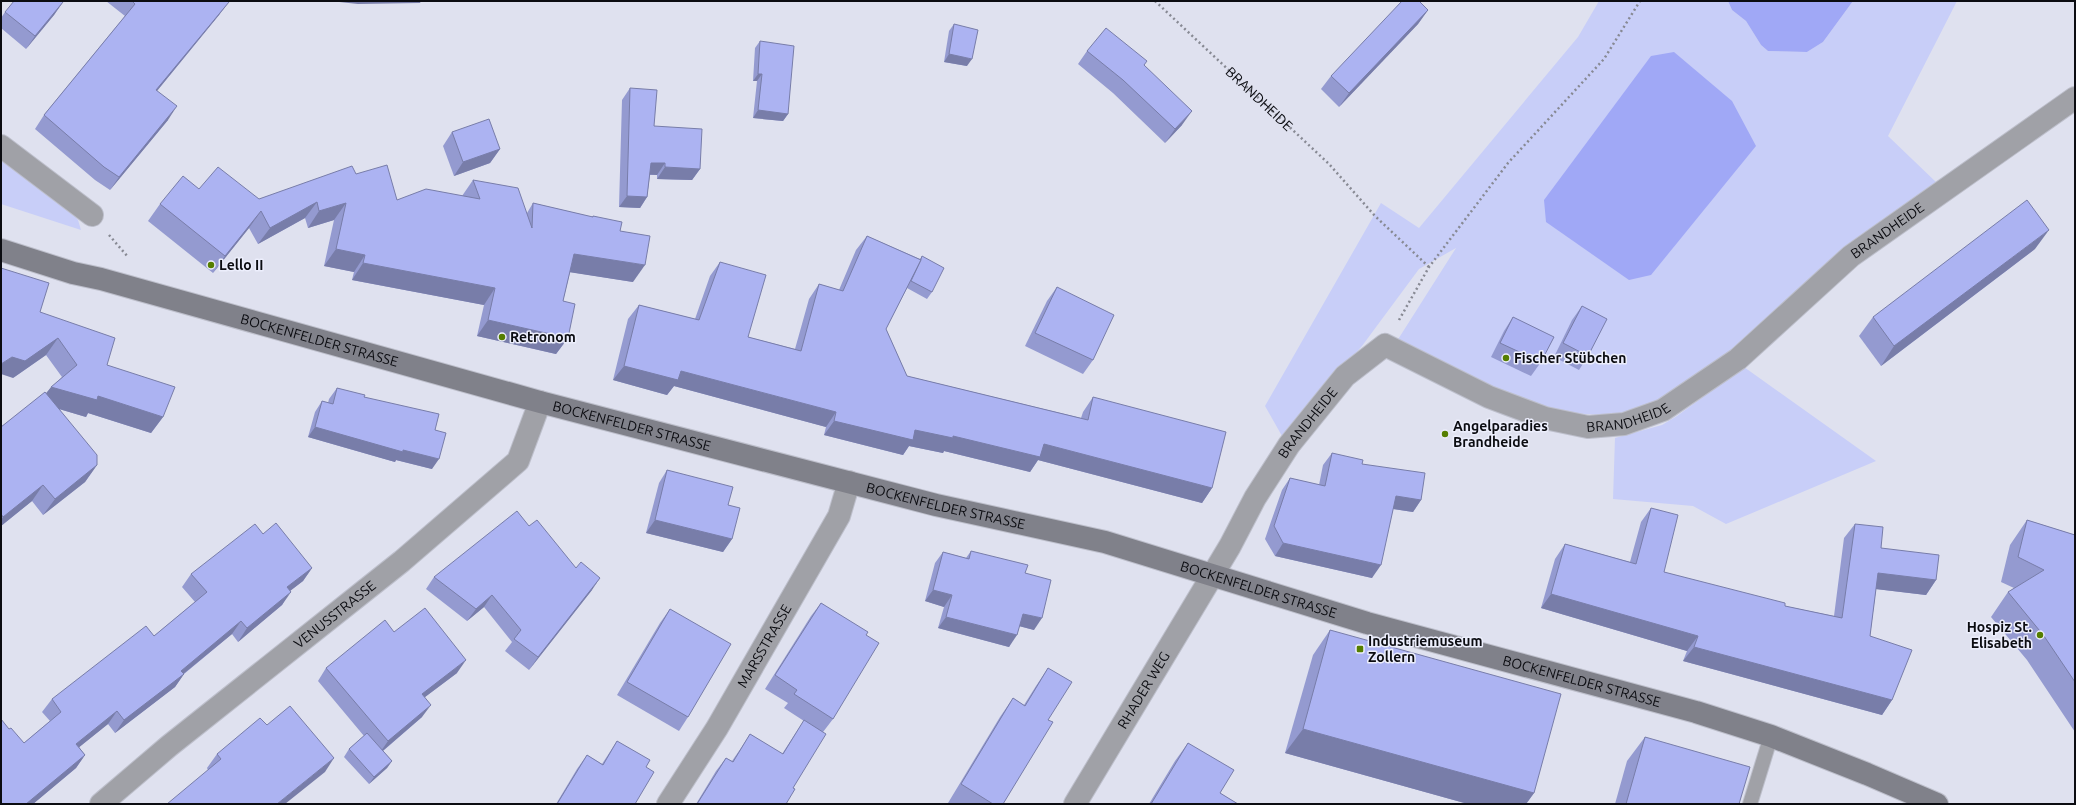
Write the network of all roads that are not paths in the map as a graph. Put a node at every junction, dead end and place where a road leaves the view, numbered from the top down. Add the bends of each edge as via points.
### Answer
1 (2075, 98) edge
2 (1, 146) edge
3 (92, 215) road end
4 (1, 250) edge
5 (540, 402) junction
6 (849, 482) junction
7 (1212, 576) junction
8 (1771, 736) junction
9 (100, 804) edge
10 (668, 804) edge
11 (1075, 804) edge
12 (1750, 804) edge
13 (1937, 804) edge

1 - 7 street, BRANDHEIDE via 1851,256 1738,359 1663,410 1624,424 1588,427 1545,418 1489,398 1385,345 1345,376 1290,445 1255,498
2 - 3 street
4 - 5 main road, BOCKENFELDER STRASSE via 73,273
5 - 6 main road, BOCKENFELDER STRASSE
5 - 9 street, VENUSSTRASSE via 518,461 402,561
6 - 7 main road, BOCKENFELDER STRASSE via 936,505 1105,542
6 - 10 street, MARSSTRASSE via 839,516 718,728
7 - 8 main road, BOCKENFELDER STRASSE via 1367,623 1696,712
7 - 11 street, RHADER WEG
8 - 12 lane
8 - 13 main road, BOCKENFELDER STRASSE

